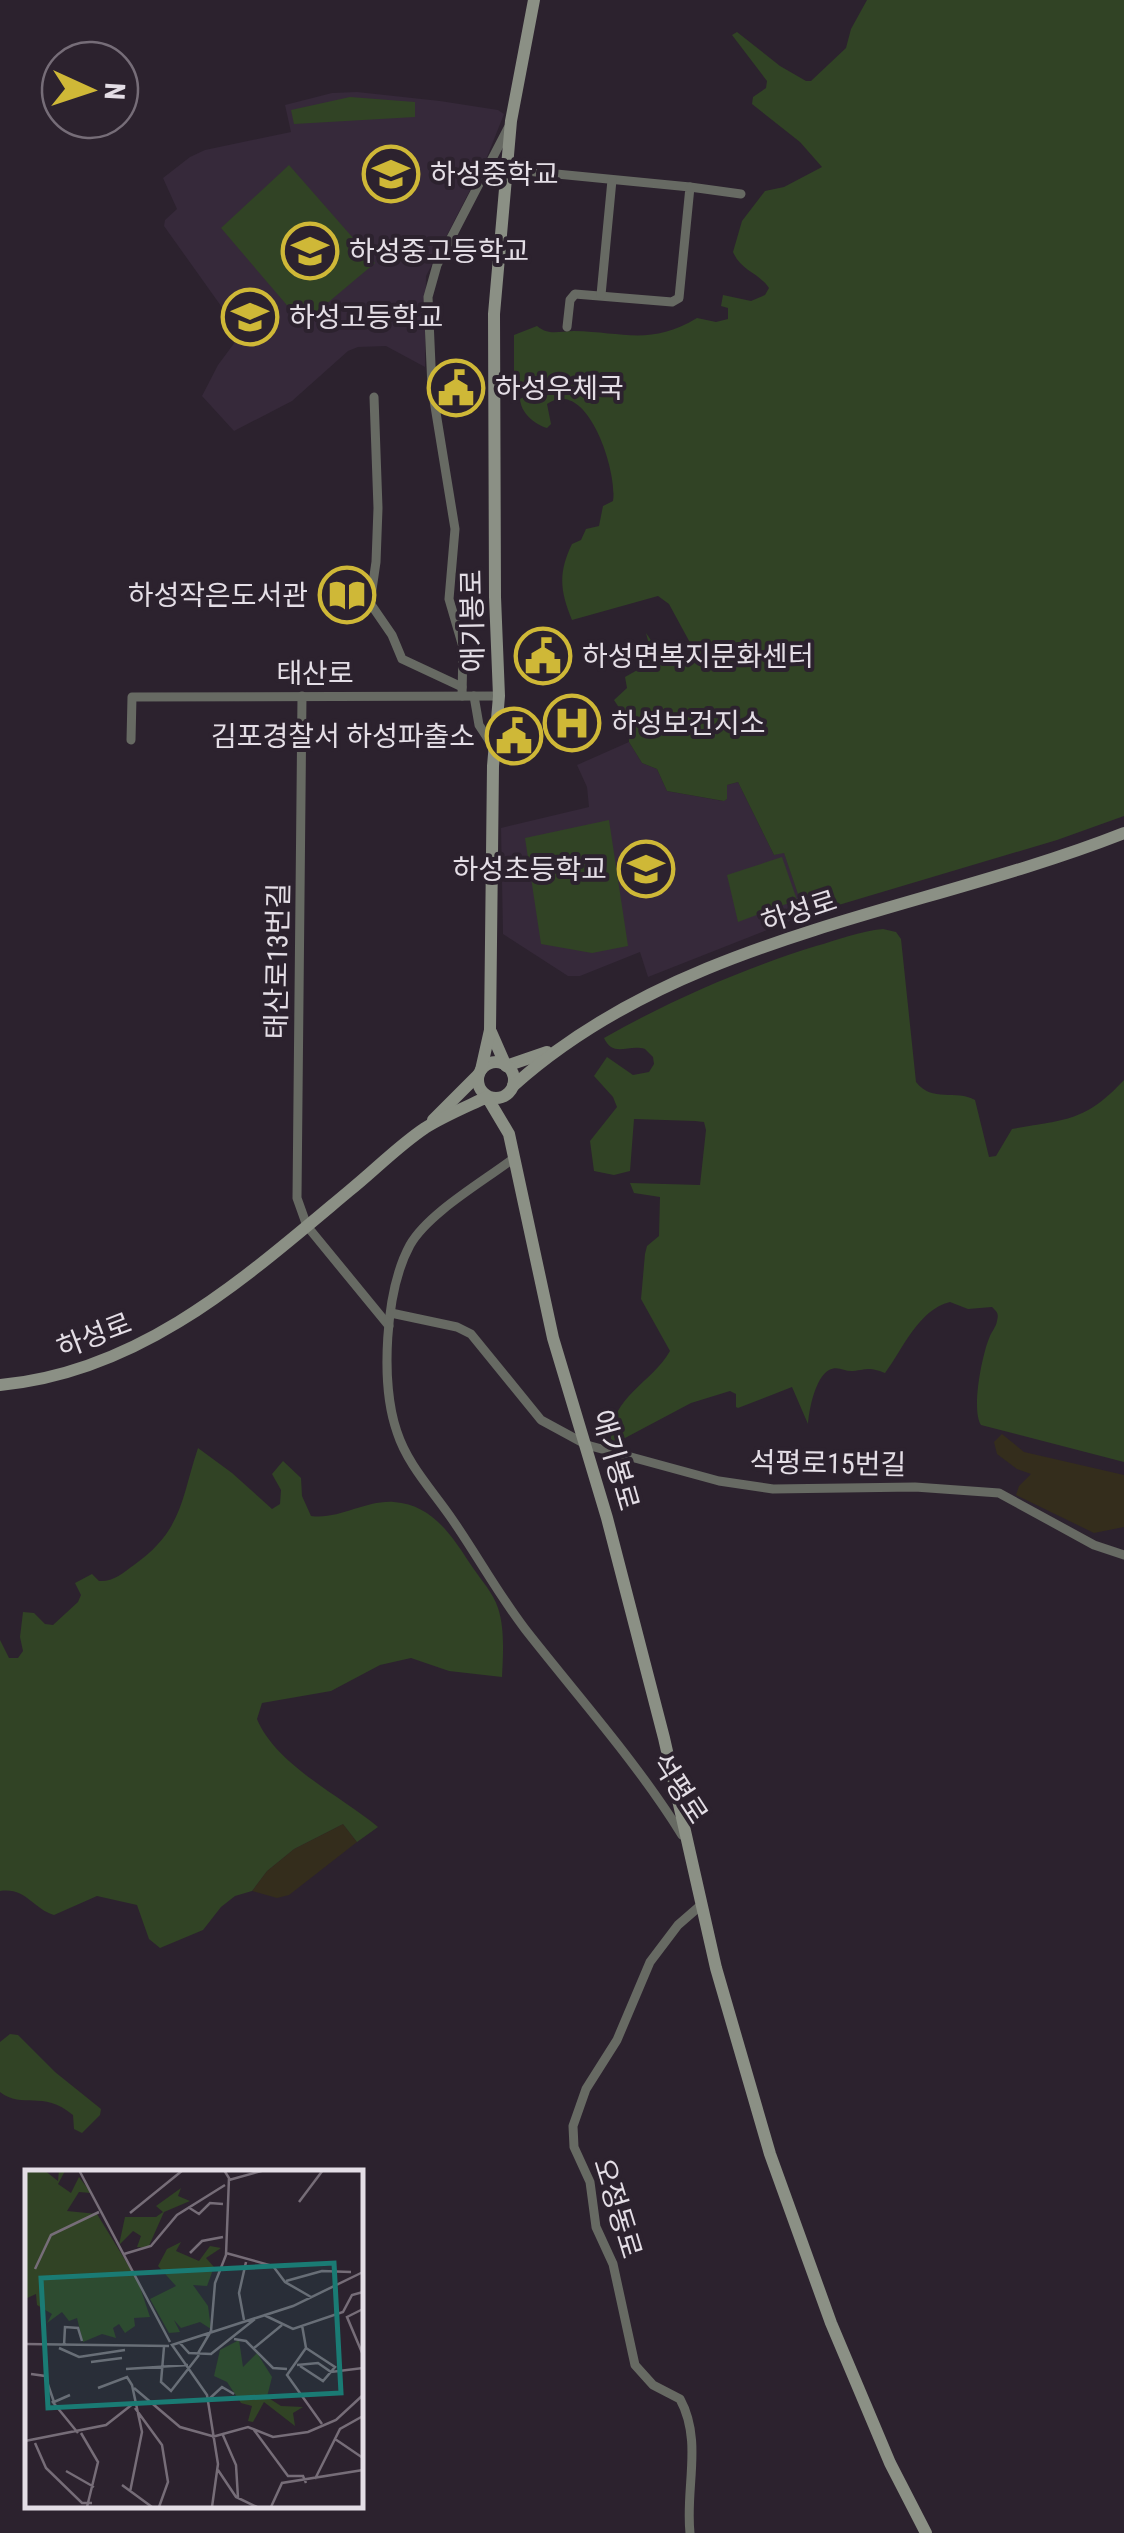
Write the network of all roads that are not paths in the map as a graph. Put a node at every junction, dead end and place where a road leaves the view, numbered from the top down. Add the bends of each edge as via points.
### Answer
1 (534, 0) edge
2 (511, 122) junction
3 (506, 170) junction
4 (612, 180) junction
5 (690, 187) junction
6 (741, 194) dead end
7 (600, 295) junction
8 (566, 327) dead end
9 (374, 396) dead end
10 (462, 691) junction
11 (302, 696) junction
12 (474, 696) junction
13 (498, 696) junction
14 (131, 740) dead end
15 (494, 748) junction
16 (1124, 834) edge
17 (490, 1030) junction
18 (556, 1049) junction
19 (506, 1066) junction
20 (480, 1073) junction
21 (511, 1089) junction
22 (487, 1097) junction
23 (424, 1129) junction
24 (509, 1134) junction
25 (514, 1158) junction
26 (307, 1226) junction
27 (391, 1313) junction
28 (389, 1326) junction
29 (0, 1385) edge
30 (588, 1445) junction
31 (1124, 1555) edge
32 (687, 1843) junction
33 (701, 1905) junction
34 (690, 2533) edge
35 (926, 2533) edge

1 - 2 street, 애기봉로
2 - 3 street, 애기봉로
2 - 10 street via 437,265 428,297 432,388 455,530 449,599 463,647
3 - 4 street
3 - 13 street, 애기봉로 via 493,343
4 - 5 street
4 - 7 street
5 - 6 street
5 - 7 street via 679,298
7 - 8 street via 571,296
9 - 10 street, 태산로 via 377,522 370,603 402,659
10 - 11 street, 태산로
10 - 12 street, 태산로
11 - 14 street, 태산로 via 132,697
11 - 26 street, 태산로13번길 via 296,1198
12 - 13 street, 태산로
12 - 15 street
13 - 15 street, 애기봉로
15 - 17 street, 애기봉로
16 - 18 street, 하성로 via 718,964
17 - 19 street
17 - 20 street, 애기봉로
18 - 19 street
18 - 21 street, 하성로
19 - 20 street via 490,1063
19 - 21 street via 513,1074
20 - 22 street via 479,1088
20 - 23 street
21 - 22 street via 500,1098
21 - 24 street
22 - 23 street, 하성로
22 - 24 street, 애기봉로
23 - 26 street, 하성로
24 - 25 street, 애기봉로
25 - 27 street, 석평로 via 418,1234 403,1262
25 - 30 street, 애기봉로 via 553,1338
26 - 28 street
26 - 29 street, 하성로 via 155,1338 72,1372
27 - 28 street, 석평로
27 - 30 street, 석평로15번길 via 471,1334 541,1420
28 - 32 street, 석평로 via 390,1402 404,1449 522,1625 628,1754
30 - 31 street, 석평로15번길 via 773,1490 1000,1493
30 - 32 street, 애기봉로
32 - 33 street, 석평로
33 - 34 street, 오정동로 via 650,1962 617,2040 586,2089 572,2137 590,2182 635,2365 653,2385 680,2399 691,2424
33 - 35 street, 석평로 via 793,2223 878,2436

